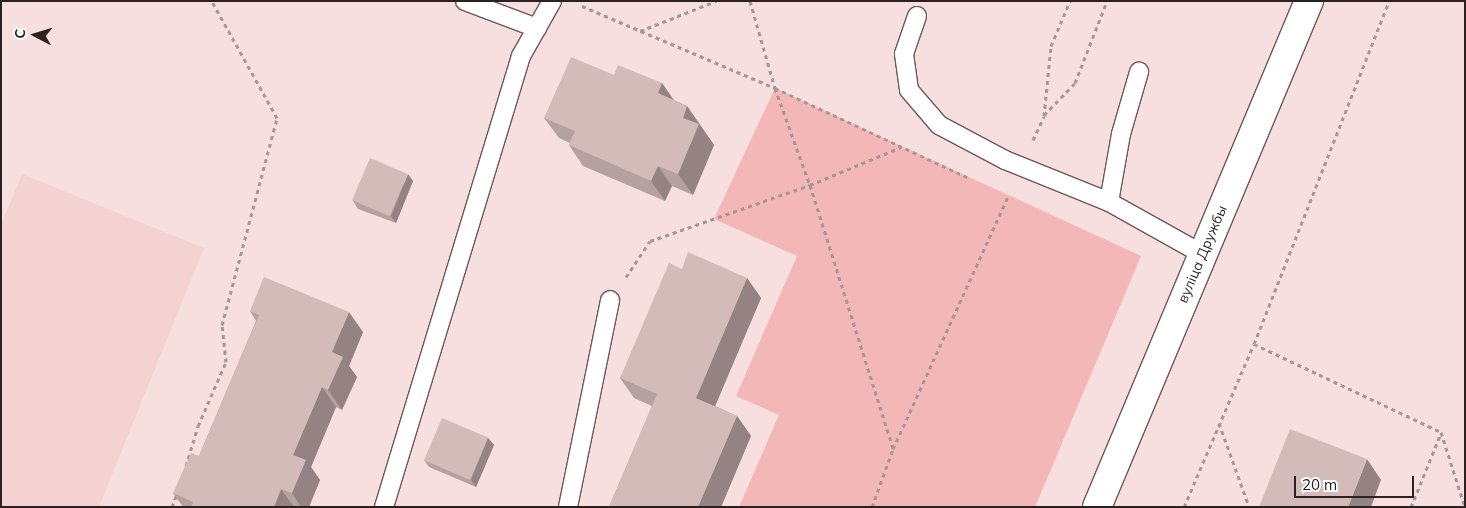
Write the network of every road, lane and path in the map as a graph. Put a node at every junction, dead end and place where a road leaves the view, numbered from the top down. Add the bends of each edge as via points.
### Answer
1 (212, 1) edge
2 (465, 1) edge
3 (552, 1) edge
4 (716, 1) edge
5 (750, 1) edge
6 (1070, 1) edge
7 (1107, 1) edge
8 (1309, 1) edge
9 (1389, 1) edge
10 (580, 5) dead end
11 (916, 16) dead end
12 (537, 28) junction
13 (640, 31) junction
14 (1139, 72) dead end
15 (775, 88) junction
16 (1044, 116) junction
17 (901, 146) junction
18 (1022, 167) junction
19 (973, 179) dead end
20 (810, 185) junction
21 (999, 192) dead end
22 (1008, 196) junction
23 (1109, 202) junction
24 (1202, 254) junction
25 (610, 300) joint
26 (1254, 344) junction
27 (1220, 423) junction
28 (1441, 432) junction
29 (893, 449) junction
30 (184, 471) edge
31 (178, 489) edge
32 (172, 507) edge
33 (384, 507) edge
34 (568, 507) edge
35 (872, 507) edge
36 (1097, 507) edge
37 (1184, 507) edge
38 (1249, 507) edge
39 (1411, 507) edge
40 (1465, 507) edge

1 - 30 path via 277,118 222,325 226,362 198,426
2 - 12 lane
3 - 12 lane
4 - 13 path
5 - 15 path
6 - 16 path via 1052,46
7 - 16 path via 1075,83
8 - 24 main road, вуліца Дружбы
9 - 26 path
10 - 13 path
11 - 18 lane via 904,54 909,90 939,125
12 - 33 lane via 521,56
13 - 15 path
14 - 23 lane via 1121,134
15 - 17 path
15 - 20 path
16 - 18 path
17 - 19 path
17 - 20 path
18 - 22 path
18 - 23 lane
20 - 25 path via 650,241
20 - 29 path
21 - 22 path
22 - 29 path
23 - 24 lane
24 - 36 main road, вуліца Дружбы
25 - 34 lane
26 - 27 path
26 - 28 path
27 - 37 path
27 - 38 path
28 - 39 path
28 - 40 path
29 - 35 path
31 - 32 path

